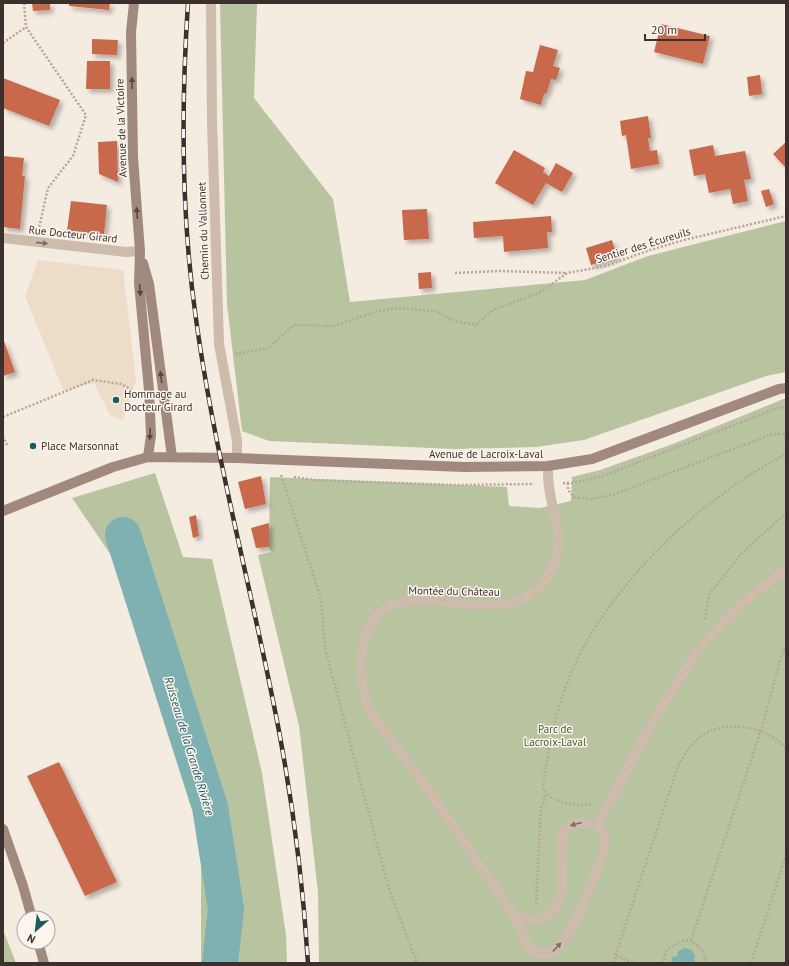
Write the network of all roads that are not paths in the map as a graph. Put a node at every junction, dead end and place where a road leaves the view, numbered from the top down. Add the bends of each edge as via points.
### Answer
1 (134, 3) edge
2 (211, 3) edge
3 (3, 238) edge
4 (140, 251) junction
5 (786, 388) edge
6 (172, 457) junction
7 (148, 458) junction
8 (237, 458) junction
9 (548, 466) junction
10 (3, 511) edge
11 (786, 569) edge
12 (597, 825) junction
13 (3, 829) edge
14 (30, 910) edge
15 (515, 917) junction
16 (40, 950) edge
17 (537, 959) edge
18 (44, 963) edge

4 -> 1 street, Avenue de la Victoire via 133,157 131,32
2 - 8 street, Chemin du Vallonnet via 219,344 237,441
3 -> 4 street, Rue Docteur Girard via 126,252
6 -> 4 street, Avenue de la Victoire via 149,284
4 -> 7 street, Avenue de la Victoire via 139,283 151,435
5 - 9 street, Avenue de Lacroix-Laval via 592,459
6 - 7 street, Avenue de Lacroix-Laval
6 - 8 street, Avenue de Lacroix-Laval
7 - 10 street, Avenue de Lacroix-Laval via 113,466
8 - 9 street, Avenue de Lacroix-Laval via 464,467
9 - 15 street, Montée du Château via 558,546 556,560 541,586 516,602 498,605 400,602 376,616 370,625 361,656 360,672 370,712 436,800
11 - 12 street via 740,605 698,650 660,709
12 -> 15 street via 585,822 571,824 563,833 560,845 562,889 555,908 546,917 533,920
17 -> 12 street, Montée du Château via 552,953 567,936 579,914 603,854 605,836
13 - 14 street
15 - 17 street, Montée du Château via 528,947
16 - 18 street

